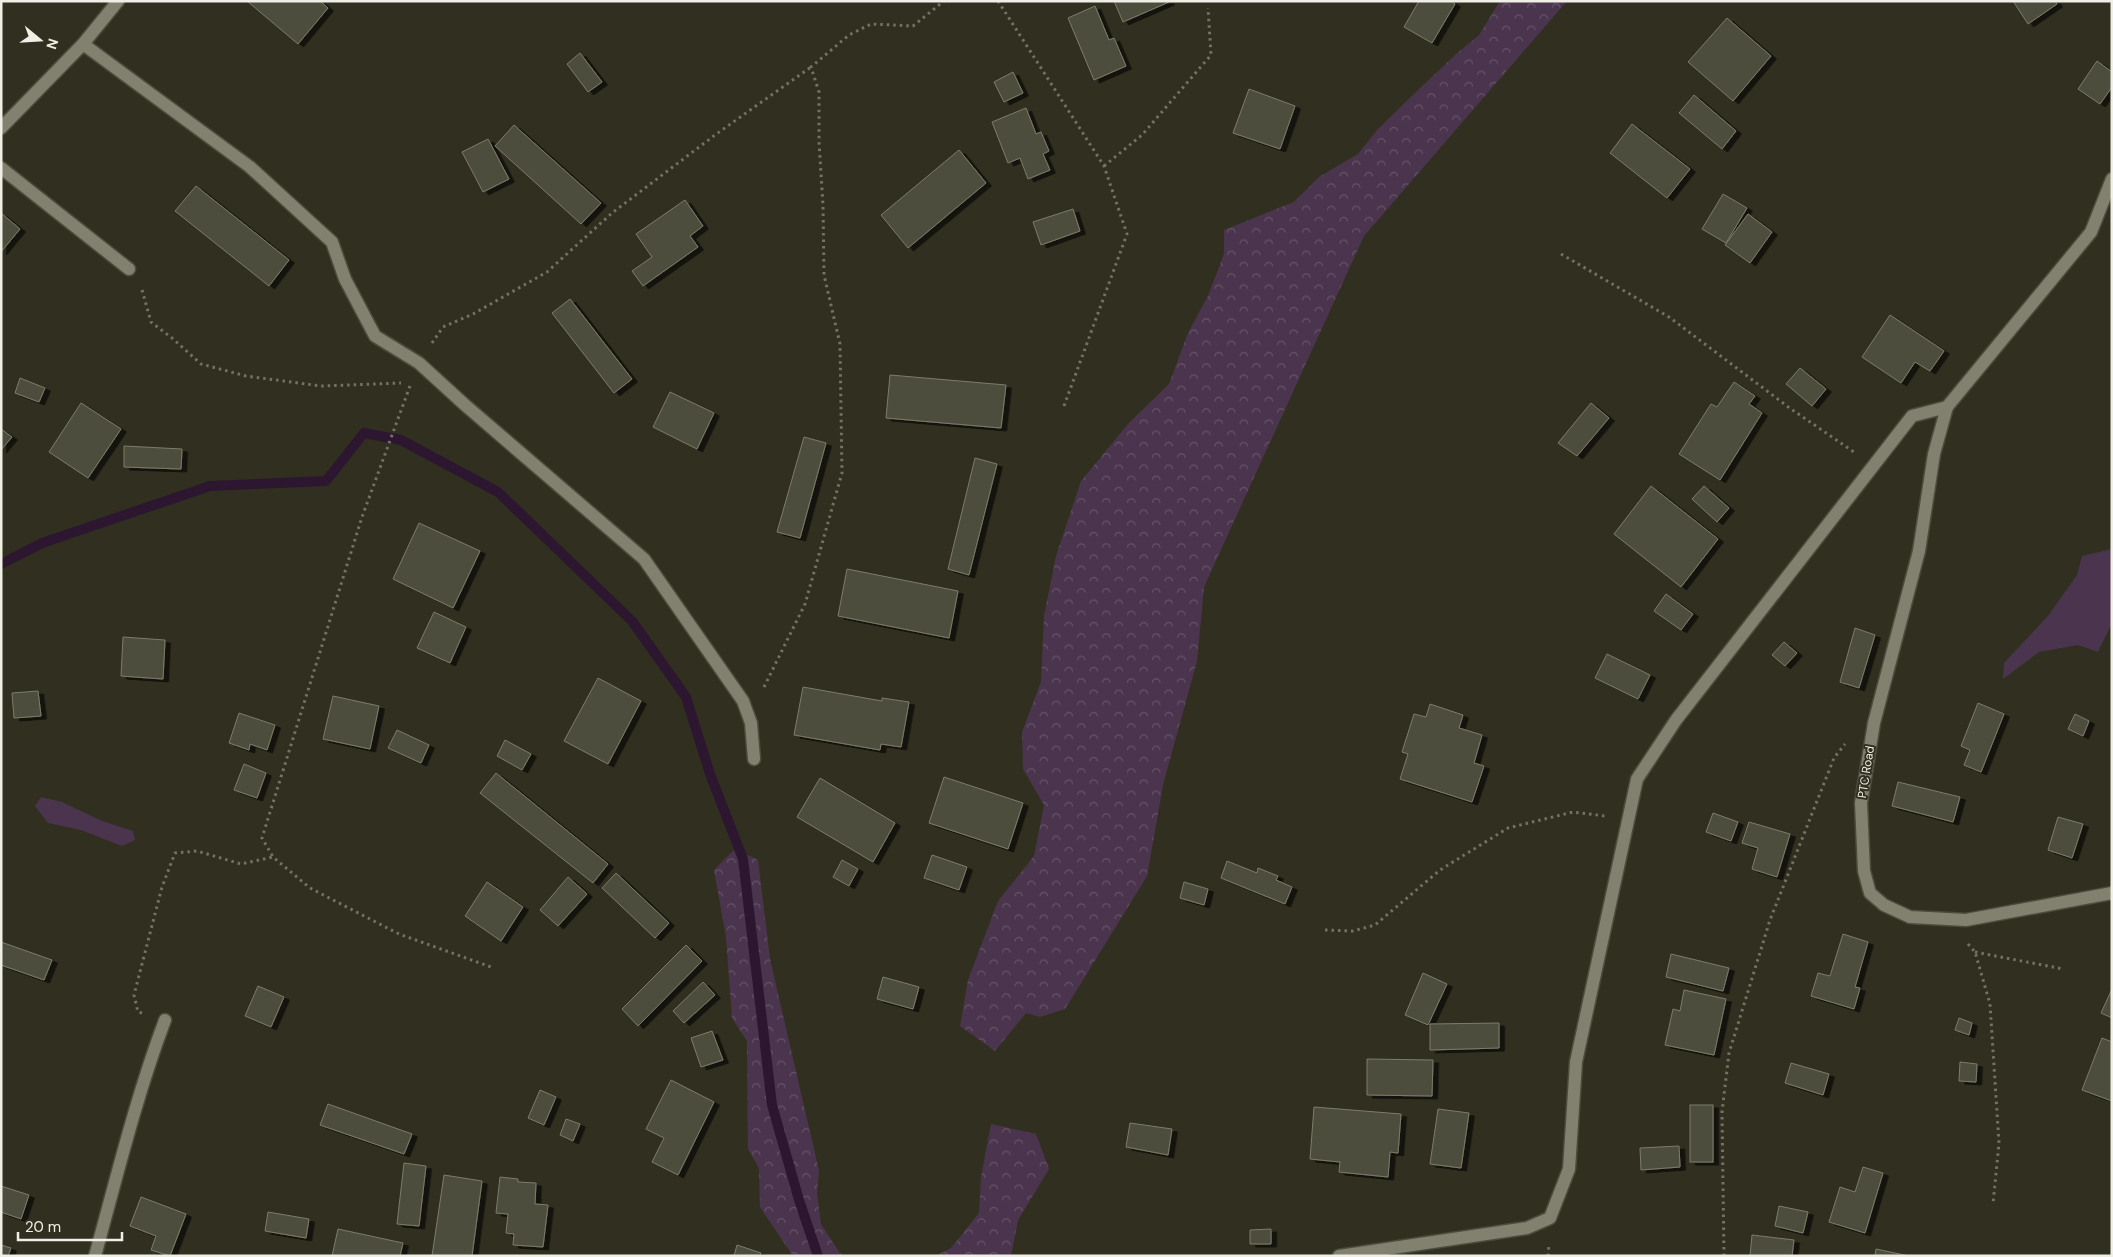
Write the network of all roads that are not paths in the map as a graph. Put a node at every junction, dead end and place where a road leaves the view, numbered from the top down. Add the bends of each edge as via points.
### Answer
1 (118, 1) edge
2 (83, 44) junction
3 (1, 128) edge
4 (1, 168) edge
5 (2112, 179) edge
6 (128, 269) road end
7 (1947, 407) junction
8 (754, 759) dead end
9 (2112, 893) edge
10 (165, 1020) road end
11 (95, 1256) edge
12 (1339, 1256) edge

1 - 2 street
2 - 3 street
2 - 8 street via 250,167 332,242 344,279 375,336 419,363 644,558 743,701 751,724
4 - 6 street
5 - 7 street via 2091,232
7 - 9 street, PTC Road via 1934,454 1919,551 1874,723 1861,803 1864,871 1870,893 1910,917 1966,920
7 - 12 street via 1912,416 1676,720 1637,779 1576,1062 1569,1169 1550,1218 1527,1228
10 - 11 street via 127,1135

